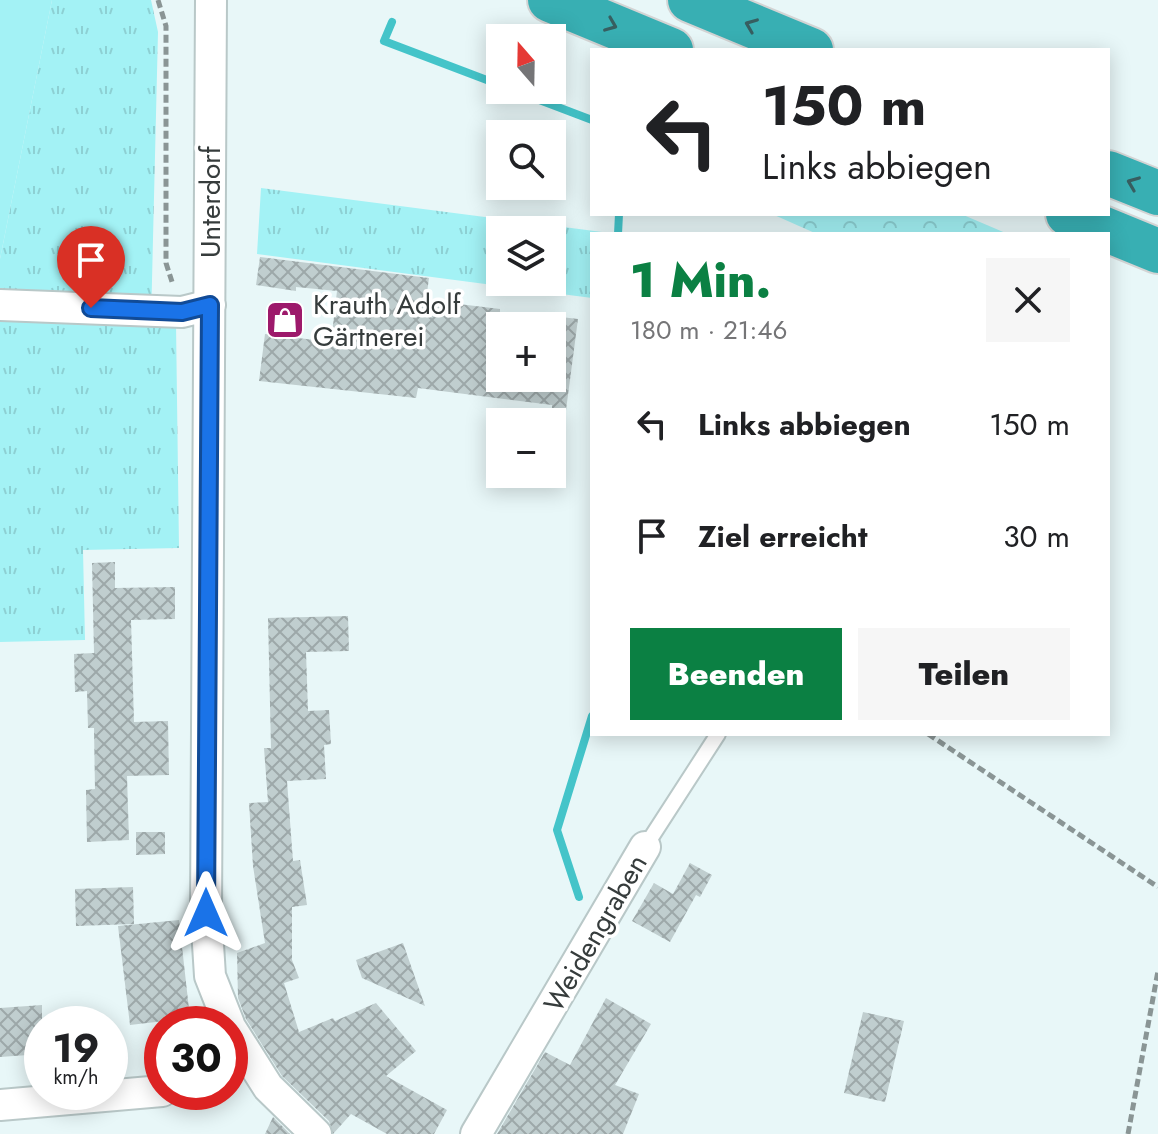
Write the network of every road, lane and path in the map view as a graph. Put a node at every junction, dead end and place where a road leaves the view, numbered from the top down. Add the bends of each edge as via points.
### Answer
1 (158, 0) edge
2 (211, 0) edge
3 (550, 0) edge
4 (690, 0) edge
5 (666, 48) edge
6 (806, 48) edge
7 (1110, 174) edge
8 (1158, 193) edge
9 (1073, 216) edge
10 (1158, 251) edge
11 (0, 305) edge
12 (196, 308) junction
13 (717, 736) edge
14 (931, 736) edge
15 (645, 847) joint
16 (1158, 887) edge
17 (1158, 971) edge
18 (221, 1006) edge
19 (248, 1068) edge
20 (144, 1093) edge
21 (0, 1105) edge
22 (316, 1134) edge
23 (476, 1134) edge
24 (1128, 1134) edge

1 - 12 path via 166,26 166,263
2 - 12 street, Unterdorf
3 -> 5 highway
6 -> 4 highway
8 -> 7 highway
9 - 10 highway
11 - 12 street
12 - 18 street, Unterdorf via 206,913 210,976
13 - 15 lane, Weidengraben
14 - 16 path
15 - 23 street, Weidengraben
17 - 24 path
19 - 22 street, Unterdorf
20 - 21 street

